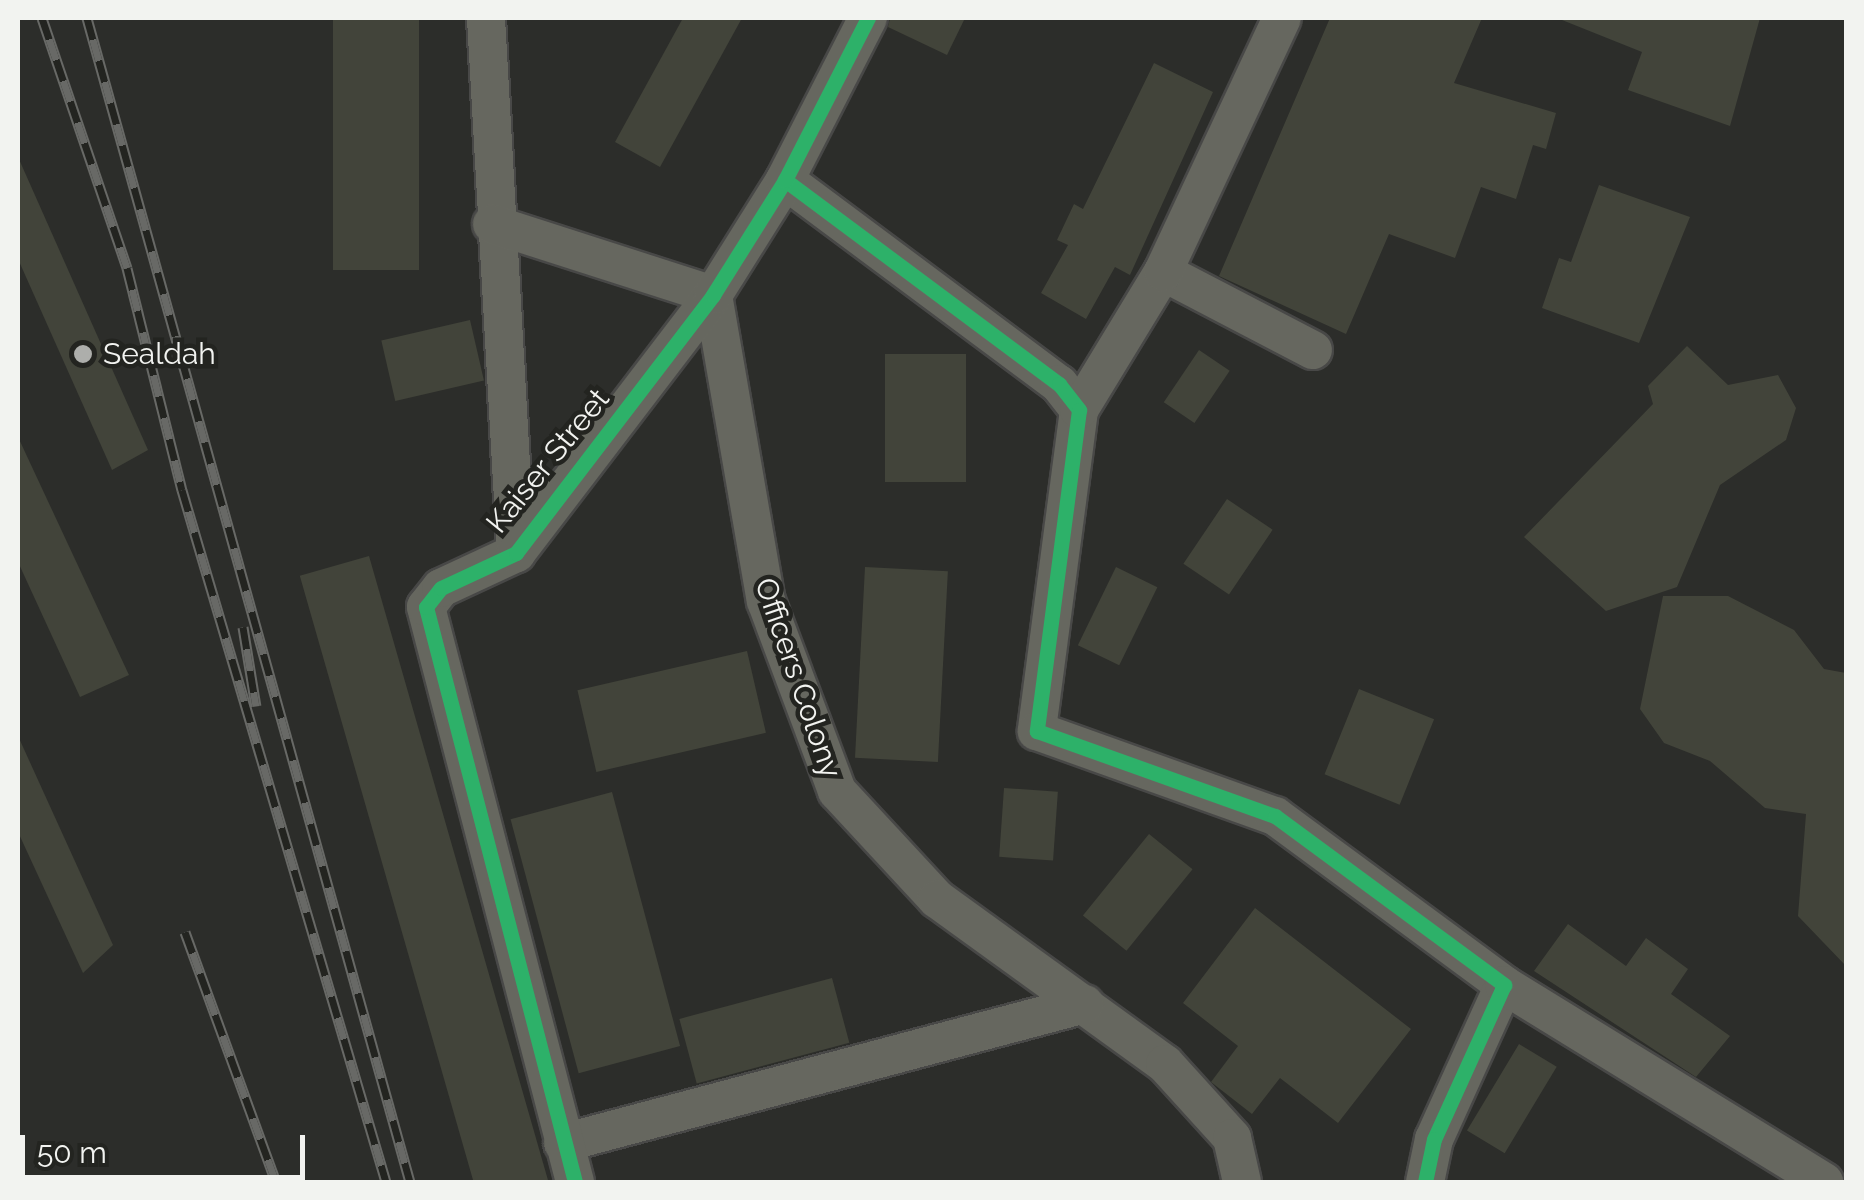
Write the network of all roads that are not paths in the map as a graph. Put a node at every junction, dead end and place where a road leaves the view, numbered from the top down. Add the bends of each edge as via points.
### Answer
1 (486, 18) edge
2 (868, 18) edge
3 (1282, 18) edge
4 (785, 180) junction
5 (492, 224) junction
6 (1163, 272) junction
7 (713, 294) junction
8 (1312, 350) dead end
9 (1079, 410) junction
10 (516, 553) junction
11 (1504, 986) junction
12 (1086, 1004) junction
13 (563, 1143) junction
14 (574, 1182) edge
15 (1242, 1182) edge
16 (1425, 1182) edge
17 (1824, 1182) edge

1 - 5 street
2 - 4 street, Kaiser Street
3 - 6 street
4 - 7 street, Kaiser Street
4 - 9 street via 1059,384
5 - 7 street
5 - 10 street
6 - 8 street
6 - 9 street
7 - 10 street, Kaiser Street
7 - 12 street, Officers Colony via 766,601 837,791 937,899
9 - 11 street via 1037,731 1275,816
10 - 13 street, Kaiser Street via 442,588 426,607 426,630
11 - 16 street via 1434,1139
11 - 17 street
12 - 13 street
12 - 15 street, Officers Colony via 1165,1064 1232,1138
13 - 14 street, Kaiser Street

